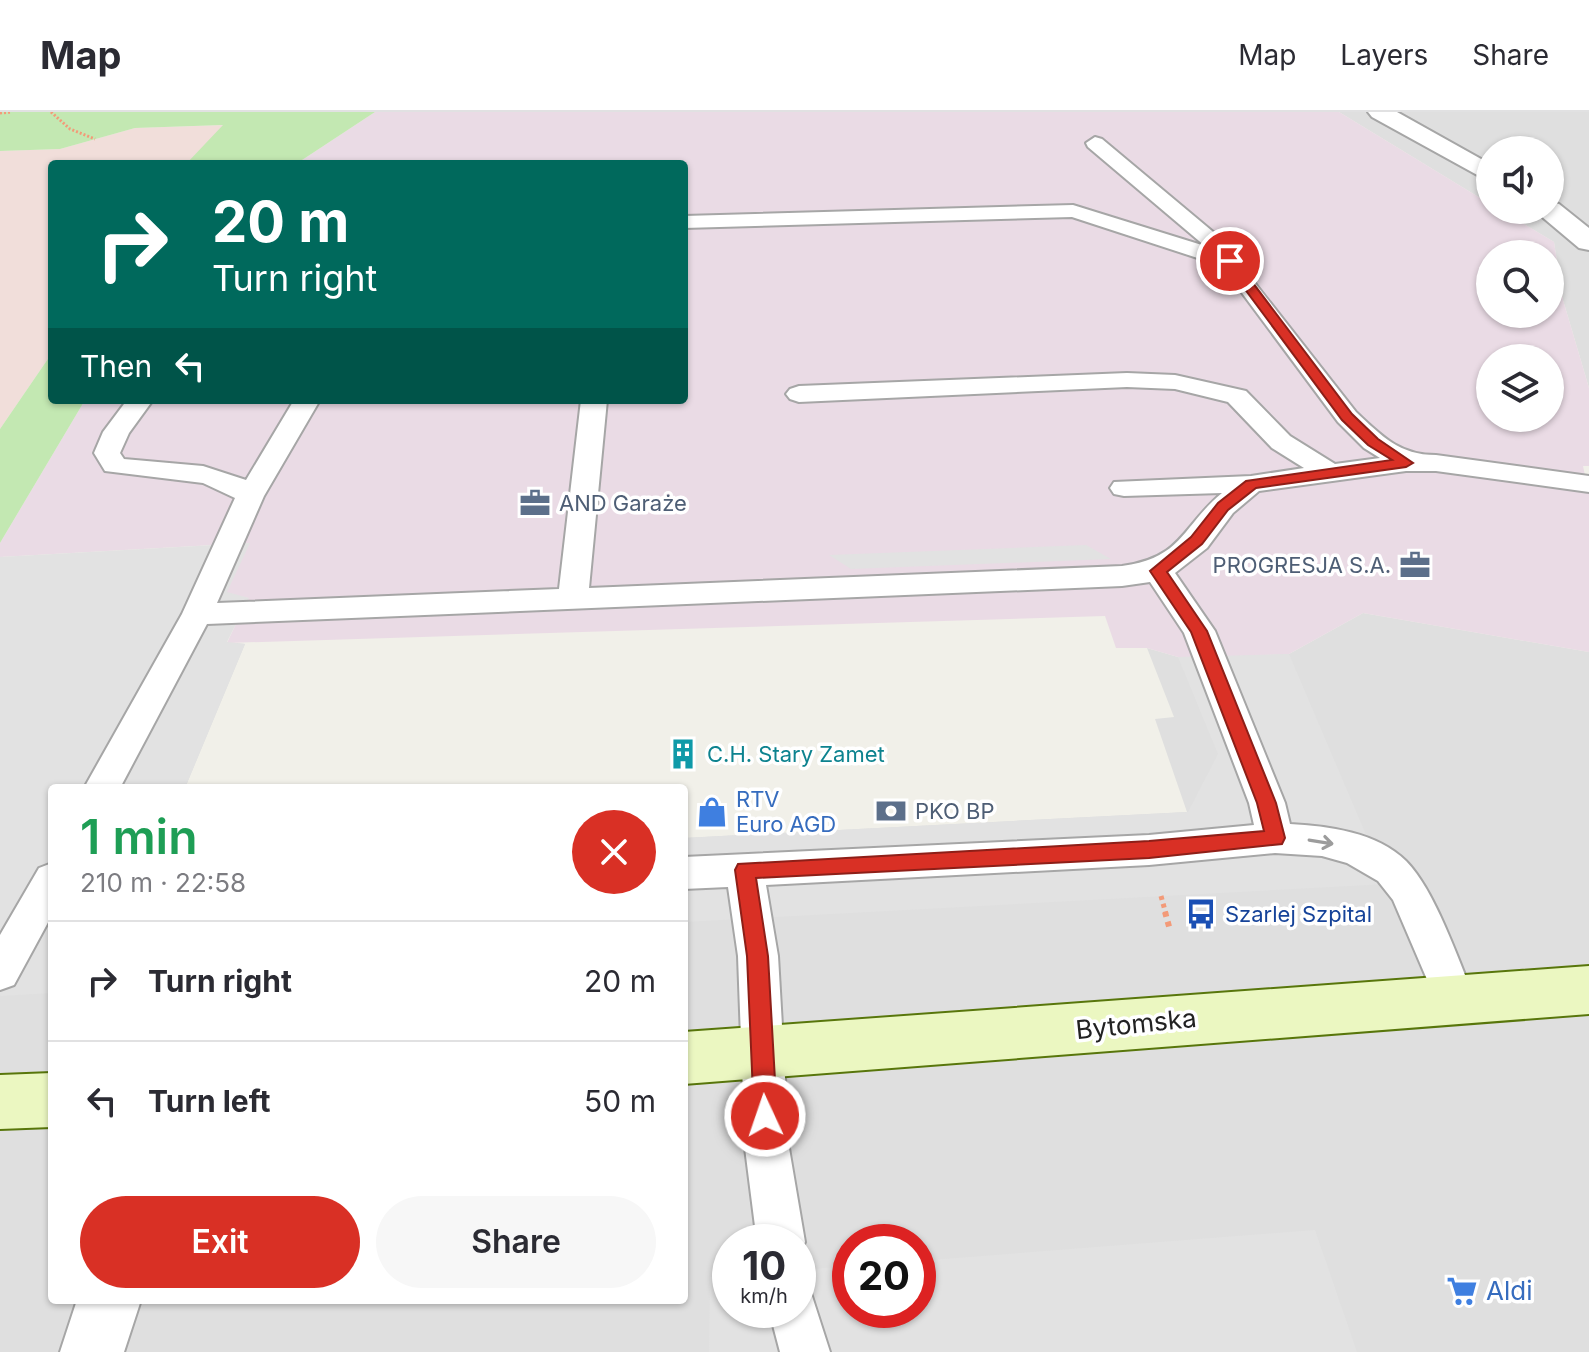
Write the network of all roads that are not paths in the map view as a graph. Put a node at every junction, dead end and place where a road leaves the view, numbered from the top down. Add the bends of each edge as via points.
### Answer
1 (1380, 112) edge
2 (1095, 143) dead end
3 (1476, 166) edge
4 (1564, 221) edge
5 (688, 222) edge
6 (1589, 242) edge
7 (1230, 261) junction
8 (799, 394) dead end
9 (137, 404) edge
10 (305, 404) edge
11 (594, 404) edge
12 (1406, 463) junction
13 (1330, 473) junction
14 (1251, 484) junction
15 (1589, 484) edge
16 (1124, 488) dead end
17 (250, 496) junction
18 (1158, 571) junction
19 (573, 598) junction
20 (197, 614) junction
21 (104, 784) edge
22 (1275, 838) junction
23 (745, 870) junction
24 (688, 873) edge
25 (47, 898) edge
26 (0, 972) edge
27 (1589, 990) edge
28 (1455, 999) junction
29 (763, 1053) junction
30 (688, 1058) edge
31 (48, 1100) edge
32 (0, 1102) edge
33 (778, 1224) edge
34 (108, 1304) edge
35 (799, 1328) edge
36 (92, 1352) edge
37 (805, 1352) edge

1 - 3 street
2 - 7 lane
4 - 6 street
5 - 7 lane via 1073,211
7 - 12 lane via 1347,417
8 - 13 lane via 1175,382 1237,396 1281,442
9 - 17 lane via 107,453 115,465 233,481
10 - 17 lane
11 - 19 lane
12 - 13 lane
12 - 15 lane
13 - 14 lane
14 - 16 lane
14 - 18 lane via 1223,507 1197,541
17 - 20 lane
18 - 19 lane
18 - 22 lane via 1199,631 1267,803
19 - 20 lane
20 - 21 lane
22 - 23 lane via 1149,850
22 -> 28 lane via 1357,850 1391,870 1408,891
23 - 24 lane
23 - 29 lane via 758,956
25 - 26 lane
27 - 28 street, Bytomska
28 - 29 street, Bytomska
29 - 30 street, Bytomska
29 - 33 lane via 767,1148
31 - 32 street
34 - 36 street
35 - 37 lane

